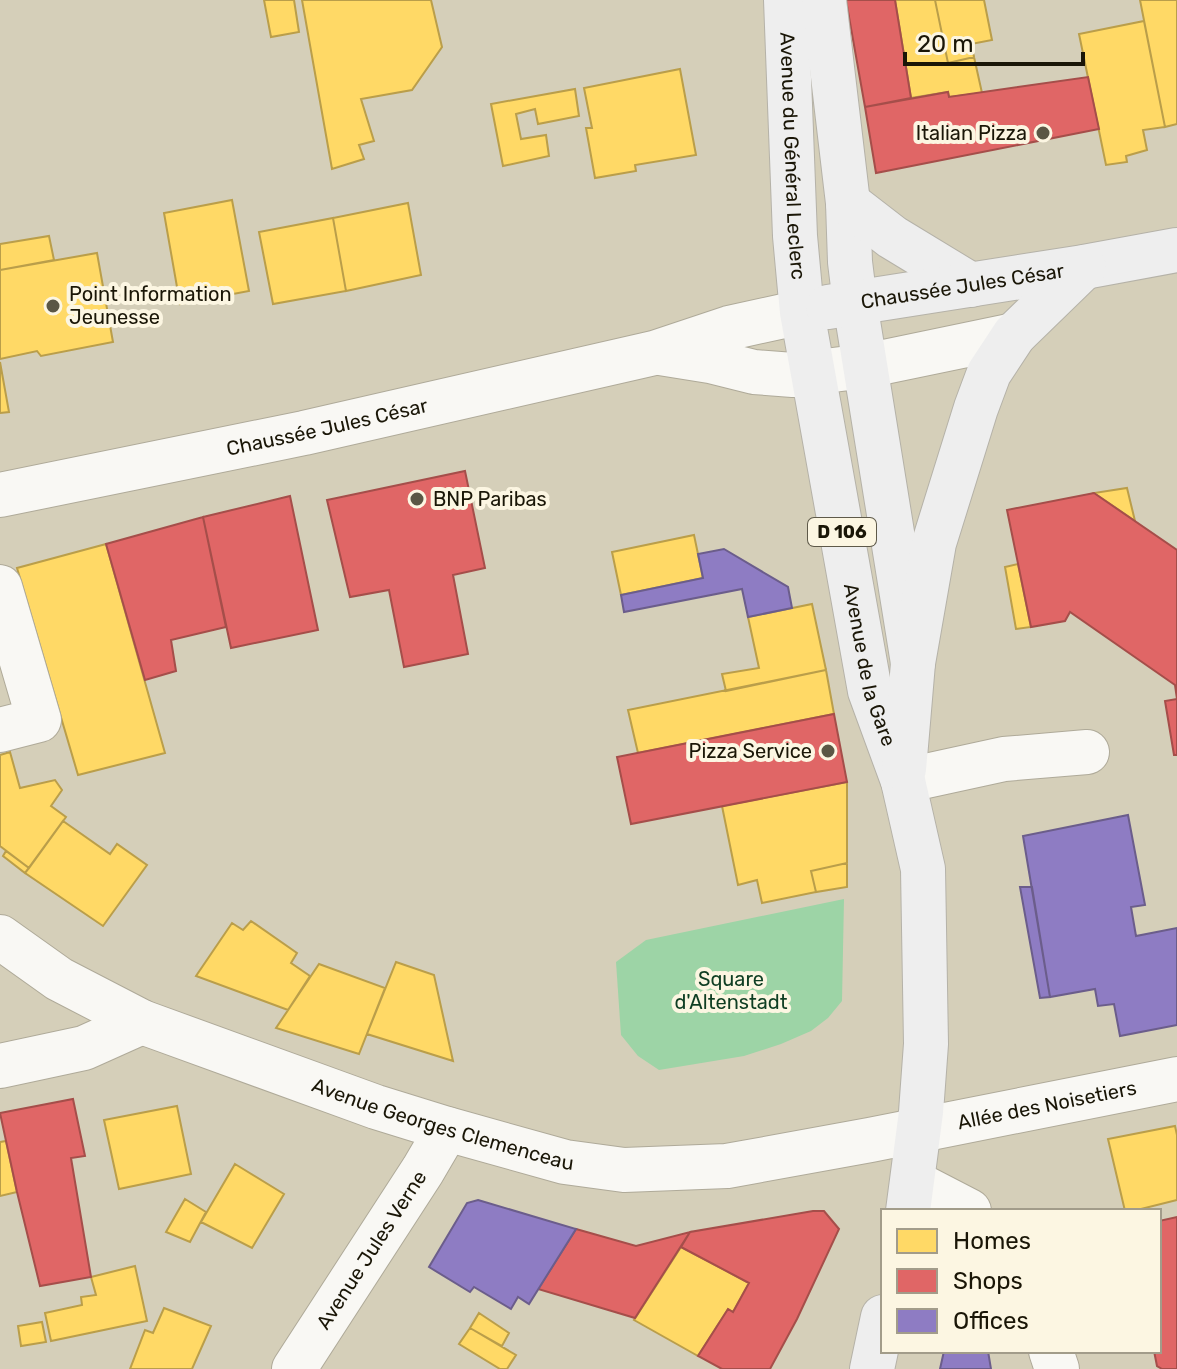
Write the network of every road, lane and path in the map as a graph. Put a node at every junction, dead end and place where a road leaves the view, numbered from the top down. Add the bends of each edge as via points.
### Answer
1 (786, 0) edge
2 (824, 0) edge
3 (848, 203) junction
4 (1177, 250) edge
5 (1084, 267) junction
6 (971, 285) junction
7 (855, 303) junction
8 (802, 312) junction
9 (1014, 335) junction
10 (654, 353) junction
11 (865, 366) junction
12 (813, 373) junction
13 (0, 495) edge
14 (0, 587) edge
15 (913, 663) junction
16 (0, 730) edge
17 (1087, 752) dead end
18 (903, 781) junction
19 (0, 937) edge
20 (142, 1022) junction
21 (0, 1066) edge
22 (1177, 1079) edge
23 (447, 1129) junction
24 (918, 1131) junction
25 (910, 1197) edge
26 (961, 1209) edge
27 (881, 1326) edge
28 (294, 1369) edge
29 (872, 1369) edge

1 - 8 main road, Avenue du Général Leclerc / D 106
2 - 3 main road, Avenue du Général Leclerc / D 106
3 - 6 main road
3 - 7 main road, Avenue du Général Leclerc / D 106
4 - 5 main road, Chaussée Jules César
5 - 6 main road, Chaussée Jules César
5 - 9 main road, Chaussée Jules César
6 - 7 main road, Chaussée Jules César
7 - 8 main road, Chaussée Jules César
7 - 11 main road, Avenue de la Gare / D 106
8 - 10 street, Chaussée Jules César via 729,328
8 - 12 main road, Avenue de la Gare / D 106
9 - 11 street, Chaussée Jules César
9 - 15 main road, Avenue de la Gare via 989,373 963,446 934,543
10 - 12 street, Chaussée Jules César via 770,374
10 - 13 street, Chaussée Jules César
11 - 12 street, Chaussée Jules César
11 - 15 main road, Avenue de la Gare / D 106
12 - 18 main road, Avenue de la Gare / D 106 via 870,691
14 - 16 street via 39,720
15 - 18 main road, Avenue de la Gare / D 106
17 - 18 street via 1004,759
18 - 24 main road, Avenue de la Gare / D 106 via 923,869 926,1044
19 - 20 street, Avenue Georges Clemenceau via 59,979
20 - 21 street via 84,1048
20 - 23 street, Avenue Georges Clemenceau
22 - 24 street, Allée des Noisetiers
23 - 24 street, Avenue Georges Clemenceau via 565,1162 624,1170 727,1166
23 - 28 street, Avenue Jules Verne
24 - 25 main road, D 106
25 - 26 street
27 - 29 main road

